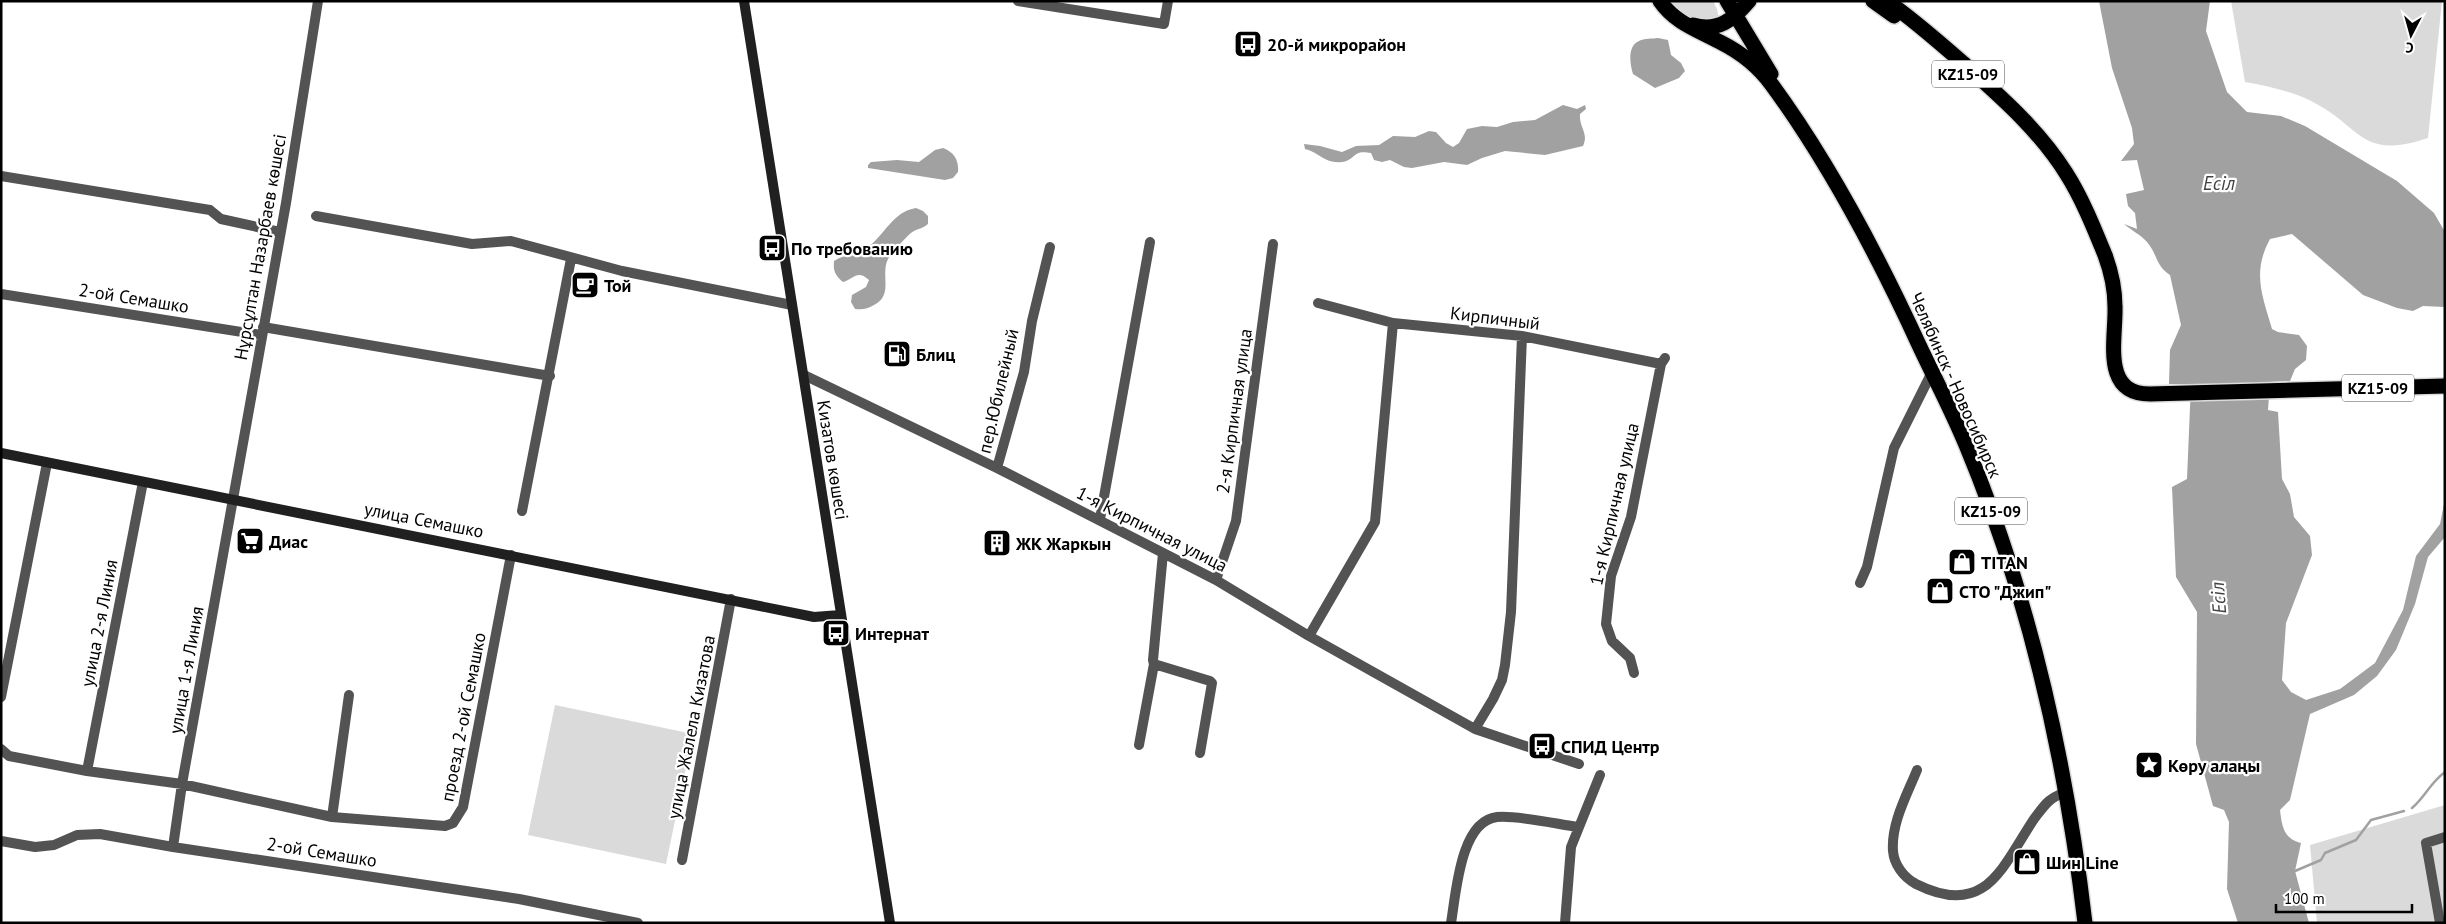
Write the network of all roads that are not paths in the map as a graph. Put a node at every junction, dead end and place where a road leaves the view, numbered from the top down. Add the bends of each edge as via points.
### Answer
1 (318, 1) edge
2 (744, 1) edge
3 (1018, 1) edge
4 (1168, 1) edge
5 (1660, 1) edge
6 (1725, 1) edge
7 (1749, 1) edge
8 (1873, 1) edge
9 (1887, 1) edge
10 (1736, 16) junction
11 (1677, 19) junction
12 (1712, 27) junction
13 (1804, 132) junction
14 (2054, 156) junction
15 (1, 176) edge
16 (316, 216) dead end
17 (280, 232) junction
18 (1150, 242) dead end
19 (1273, 244) dead end
20 (1050, 247) dead end
21 (571, 259) junction
22 (1, 294) edge
23 (1318, 303) dead end
24 (792, 305) junction
25 (1393, 323) junction
26 (262, 331) junction
27 (1522, 336) junction
28 (1663, 361) joint
29 (1932, 372) junction
30 (550, 376) junction
31 (804, 376) junction
32 (2445, 386) edge
33 (1, 453) edge
34 (47, 463) junction
35 (997, 468) junction
36 (143, 482) junction
37 (233, 498) junction
38 (522, 511) dead end
39 (1100, 519) junction
40 (1163, 552) junction
41 (511, 555) junction
42 (1216, 580) junction
43 (1860, 584) dead end
44 (731, 599) junction
45 (840, 615) junction
46 (1308, 636) junction
47 (1154, 664) junction
48 (1634, 673) dead end
49 (349, 695) dead end
50 (1, 697) edge
51 (1475, 729) junction
52 (1139, 745) dead end
53 (2, 750) edge
54 (1200, 753) dead end
55 (1579, 764) dead end
56 (1917, 770) dead end
57 (87, 771) junction
58 (1600, 775) dead end
59 (182, 784) junction
60 (2065, 793) junction
61 (332, 817) junction
62 (1578, 827) junction
63 (2445, 837) edge
64 (1, 841) edge
65 (172, 847) junction
66 (682, 860) dead end
67 (638, 923) edge
68 (890, 923) edge
69 (1451, 923) edge
70 (1565, 923) edge
71 (2085, 923) edge
72 (2440, 923) edge

1 - 17 street, Нұрсұлтан Назарбаев көшесі
2 - 24 main road, Кизатов көшесі
3 - 4 street via 1164,24
5 - 11 highway, Челябинск - Новосибирск / KZ15-09
6 - 10 highway, KZ15-09
6 - 12 highway via 1723,17
7 - 10 highway
8 - 14 highway, KZ15-09 via 1992,93
9 - 14 highway, KZ15-09 via 2006,101
10 - 12 highway
10 - 13 highway, KZ15-09
11 - 12 highway
11 - 13 highway, Челябинск - Новосибирск / KZ15-09 via 1731,48 1760,70
13 - 29 highway, Челябинск - Новосибирск / KZ15-09 via 1879,262
14 - 32 highway, KZ15-09 via 2078,192 2105,256 2115,299 2114,360 2117,374 2131,392
15 - 17 street via 210,210 221,219
16 - 21 street via 472,244 511,241
17 - 26 street, Нұрсұлтан Назарбаев көшесі
18 - 39 street
19 - 42 street, 2-я Кирпичная улица via 1236,521
20 - 35 street, пер.Юбилейный via 1032,321 1024,372
21 - 24 street
21 - 30 street
22 - 26 street, 2-ой Семашко
23 - 25 street, Кирпичный
24 - 31 main road, Кизатов көшесі
25 - 27 street, Кирпичный
25 - 46 street via 1375,522
26 - 30 street, 2-ой Семашко
26 - 37 street, Нұрсұлтан Назарбаев көшесі
27 - 28 street, Кирпичный
27 - 51 street via 1511,612 1505,665 1502,680
28 - 48 street, 1-я Кирпичная улица via 1630,517 1611,576 1606,624 1612,641 1630,658
29 - 43 street via 1894,448 1867,567
29 - 60 highway, Челябинск - Новосибирск / KZ15-09 via 1966,444 1994,521 2041,678
30 - 38 street
31 - 35 street, 1-я Кирпичная улица
31 - 45 main road, Кизатов көшесі
33 - 34 main road, улица Семашко
34 - 36 main road, улица Семашко
34 - 50 street
35 - 39 street, 1-я Кирпичная улица
36 - 37 main road, улица Семашко
36 - 57 street, улица 2-я Линия
37 - 41 main road, улица Семашко
37 - 59 street, улица 1-я Линия
39 - 40 street, 1-я Кирпичная улица
40 - 42 street, 1-я Кирпичная улица
40 - 47 street
41 - 44 main road, улица Семашко
41 - 61 street, проезд 2-ой Семашко via 459,816 453,823 437,827
42 - 46 street, 1-я Кирпичная улица
44 - 45 main road, улица Семашко via 814,616
44 - 66 street, улица Жалела Кизатова
45 - 68 main road, Кизатов көшесі
46 - 51 street, 1-я Кирпичная улица
47 - 52 street
47 - 54 street via 1212,683
49 - 61 street
51 - 55 street, 1-я Кирпичная улица
53 - 57 street, проезд 2-ой Семашко via 9,756
56 - 60 street via 1896,824 1894,860 1909,880 1940,892 1971,893 1986,887 2006,866 2045,803
57 - 59 street, проезд 2-ой Семашко
58 - 62 street
59 - 61 street, проезд 2-ой Семашко
59 - 65 street, улица 1-я Линия
60 - 71 highway, Челябинск - Новосибирск / KZ15-09 via 2078,860
62 - 69 street via 1499,817 1486,821 1473,832 1465,850
62 - 70 street via 1569,856
63 - 72 street via 2426,843
64 - 65 street, 2-ой Семашко via 35,847 54,845 77,835 100,834
65 - 67 street, 2-ой Семашко via 519,899

